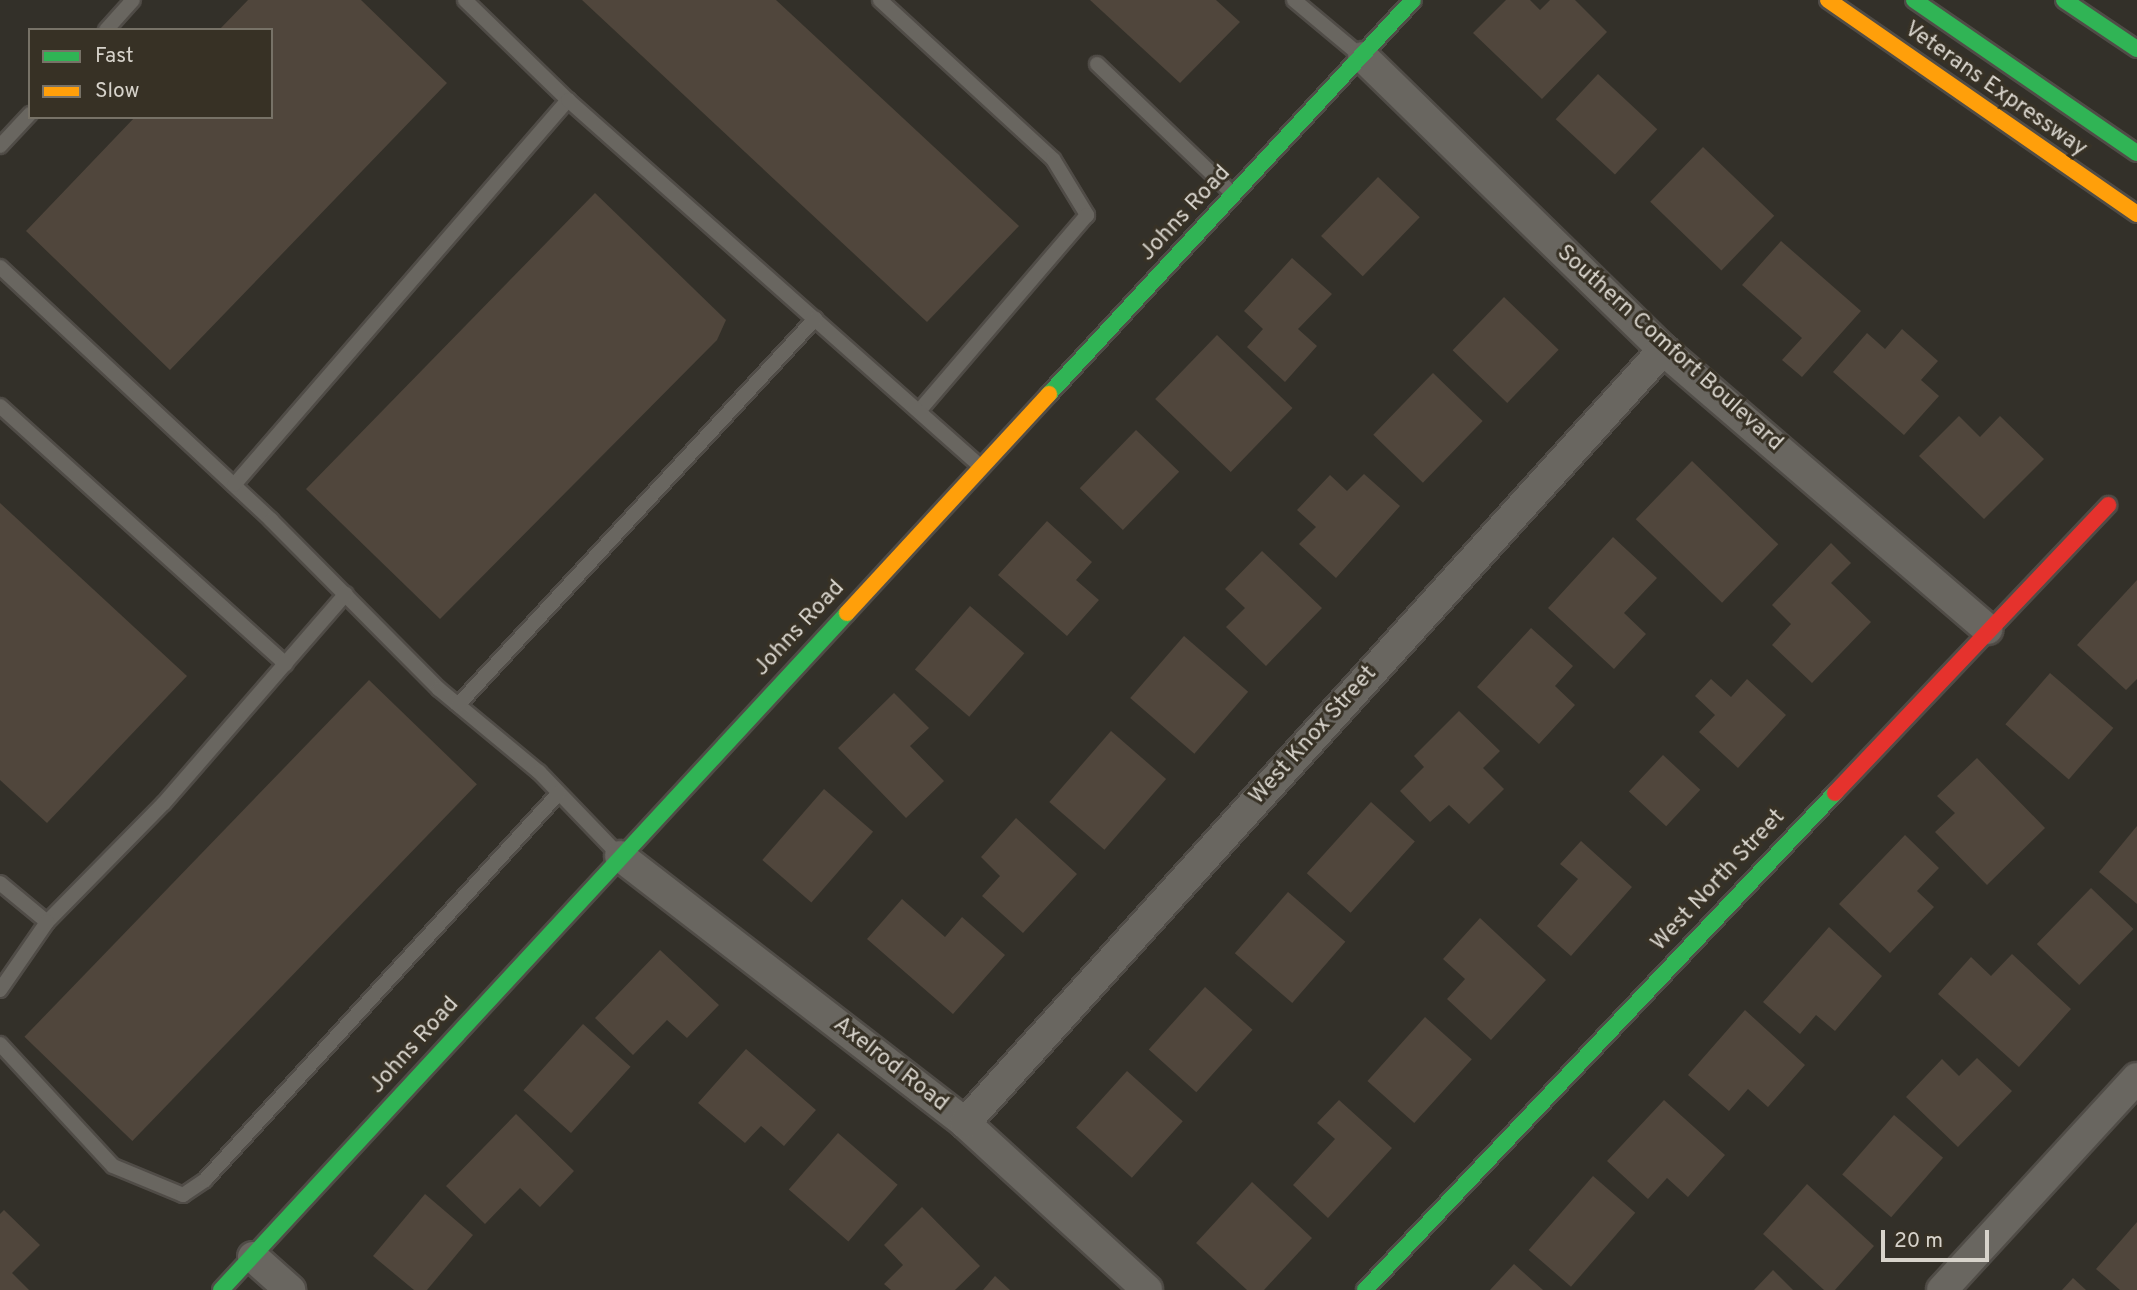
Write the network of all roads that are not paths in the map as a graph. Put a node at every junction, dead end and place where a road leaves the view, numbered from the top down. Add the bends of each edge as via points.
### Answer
1 (133, 0) edge
2 (465, 0) edge
3 (880, 0) edge
4 (1294, 0) edge
5 (1413, 0) edge
6 (1828, 0) edge
7 (1914, 0) edge
8 (2064, 0) edge
9 (108, 28) edge
10 (2137, 49) edge
11 (1363, 57) junction
12 (1097, 64) dead end
13 (568, 100) junction
14 (28, 116) edge
15 (0, 146) edge
16 (2137, 153) edge
17 (1234, 195) junction
18 (2137, 214) edge
19 (0, 267) edge
20 (815, 319) junction
21 (1663, 350) junction
22 (0, 406) edge
23 (919, 411) junction
24 (981, 467) junction
25 (234, 485) junction
26 (2108, 505) dead end
27 (346, 594) junction
28 (1987, 629) junction
29 (286, 664) junction
30 (458, 705) junction
31 (559, 793) junction
32 (620, 856) junction
33 (0, 883) edge
34 (47, 922) junction
35 (0, 990) edge
36 (0, 1044) edge
37 (2137, 1078) edge
38 (965, 1123) junction
39 (253, 1257) junction
40 (221, 1290) edge
41 (289, 1290) edge
42 (1147, 1290) edge
43 (1365, 1290) edge
44 (1942, 1290) edge

1 - 9 lane
2 - 13 lane
3 - 23 lane via 1053,159 1087,215
4 - 11 lane
5 - 11 main road, Johns Road
6 - 18 main road, Veterans Expressway
7 - 16 main road
8 - 10 main road
11 - 17 main road, Johns Road
11 - 21 street, Southern Comfort Boulevard
12 - 17 lane
13 - 20 lane
13 - 25 lane
14 - 15 lane
17 - 24 main road, Johns Road
19 - 25 lane
20 - 23 lane
20 - 30 lane
21 - 28 street, Southern Comfort Boulevard
21 - 38 street, West Knox Street
22 - 29 lane
23 - 24 lane
24 - 32 main road, Johns Road
25 - 27 lane
26 - 28 main road, West North Street
27 - 29 lane
27 - 30 lane
28 - 43 main road, West North Street
29 - 34 lane via 164,803
30 - 31 lane
31 - 32 lane
31 - 36 lane via 205,1180 183,1195 113,1166
32 - 38 street, Axelrod Road
32 - 39 main road, Johns Road
33 - 34 lane
34 - 35 lane
37 - 44 street
38 - 42 street, Axelrod Road
39 - 40 main road, Johns Road
39 - 41 street

